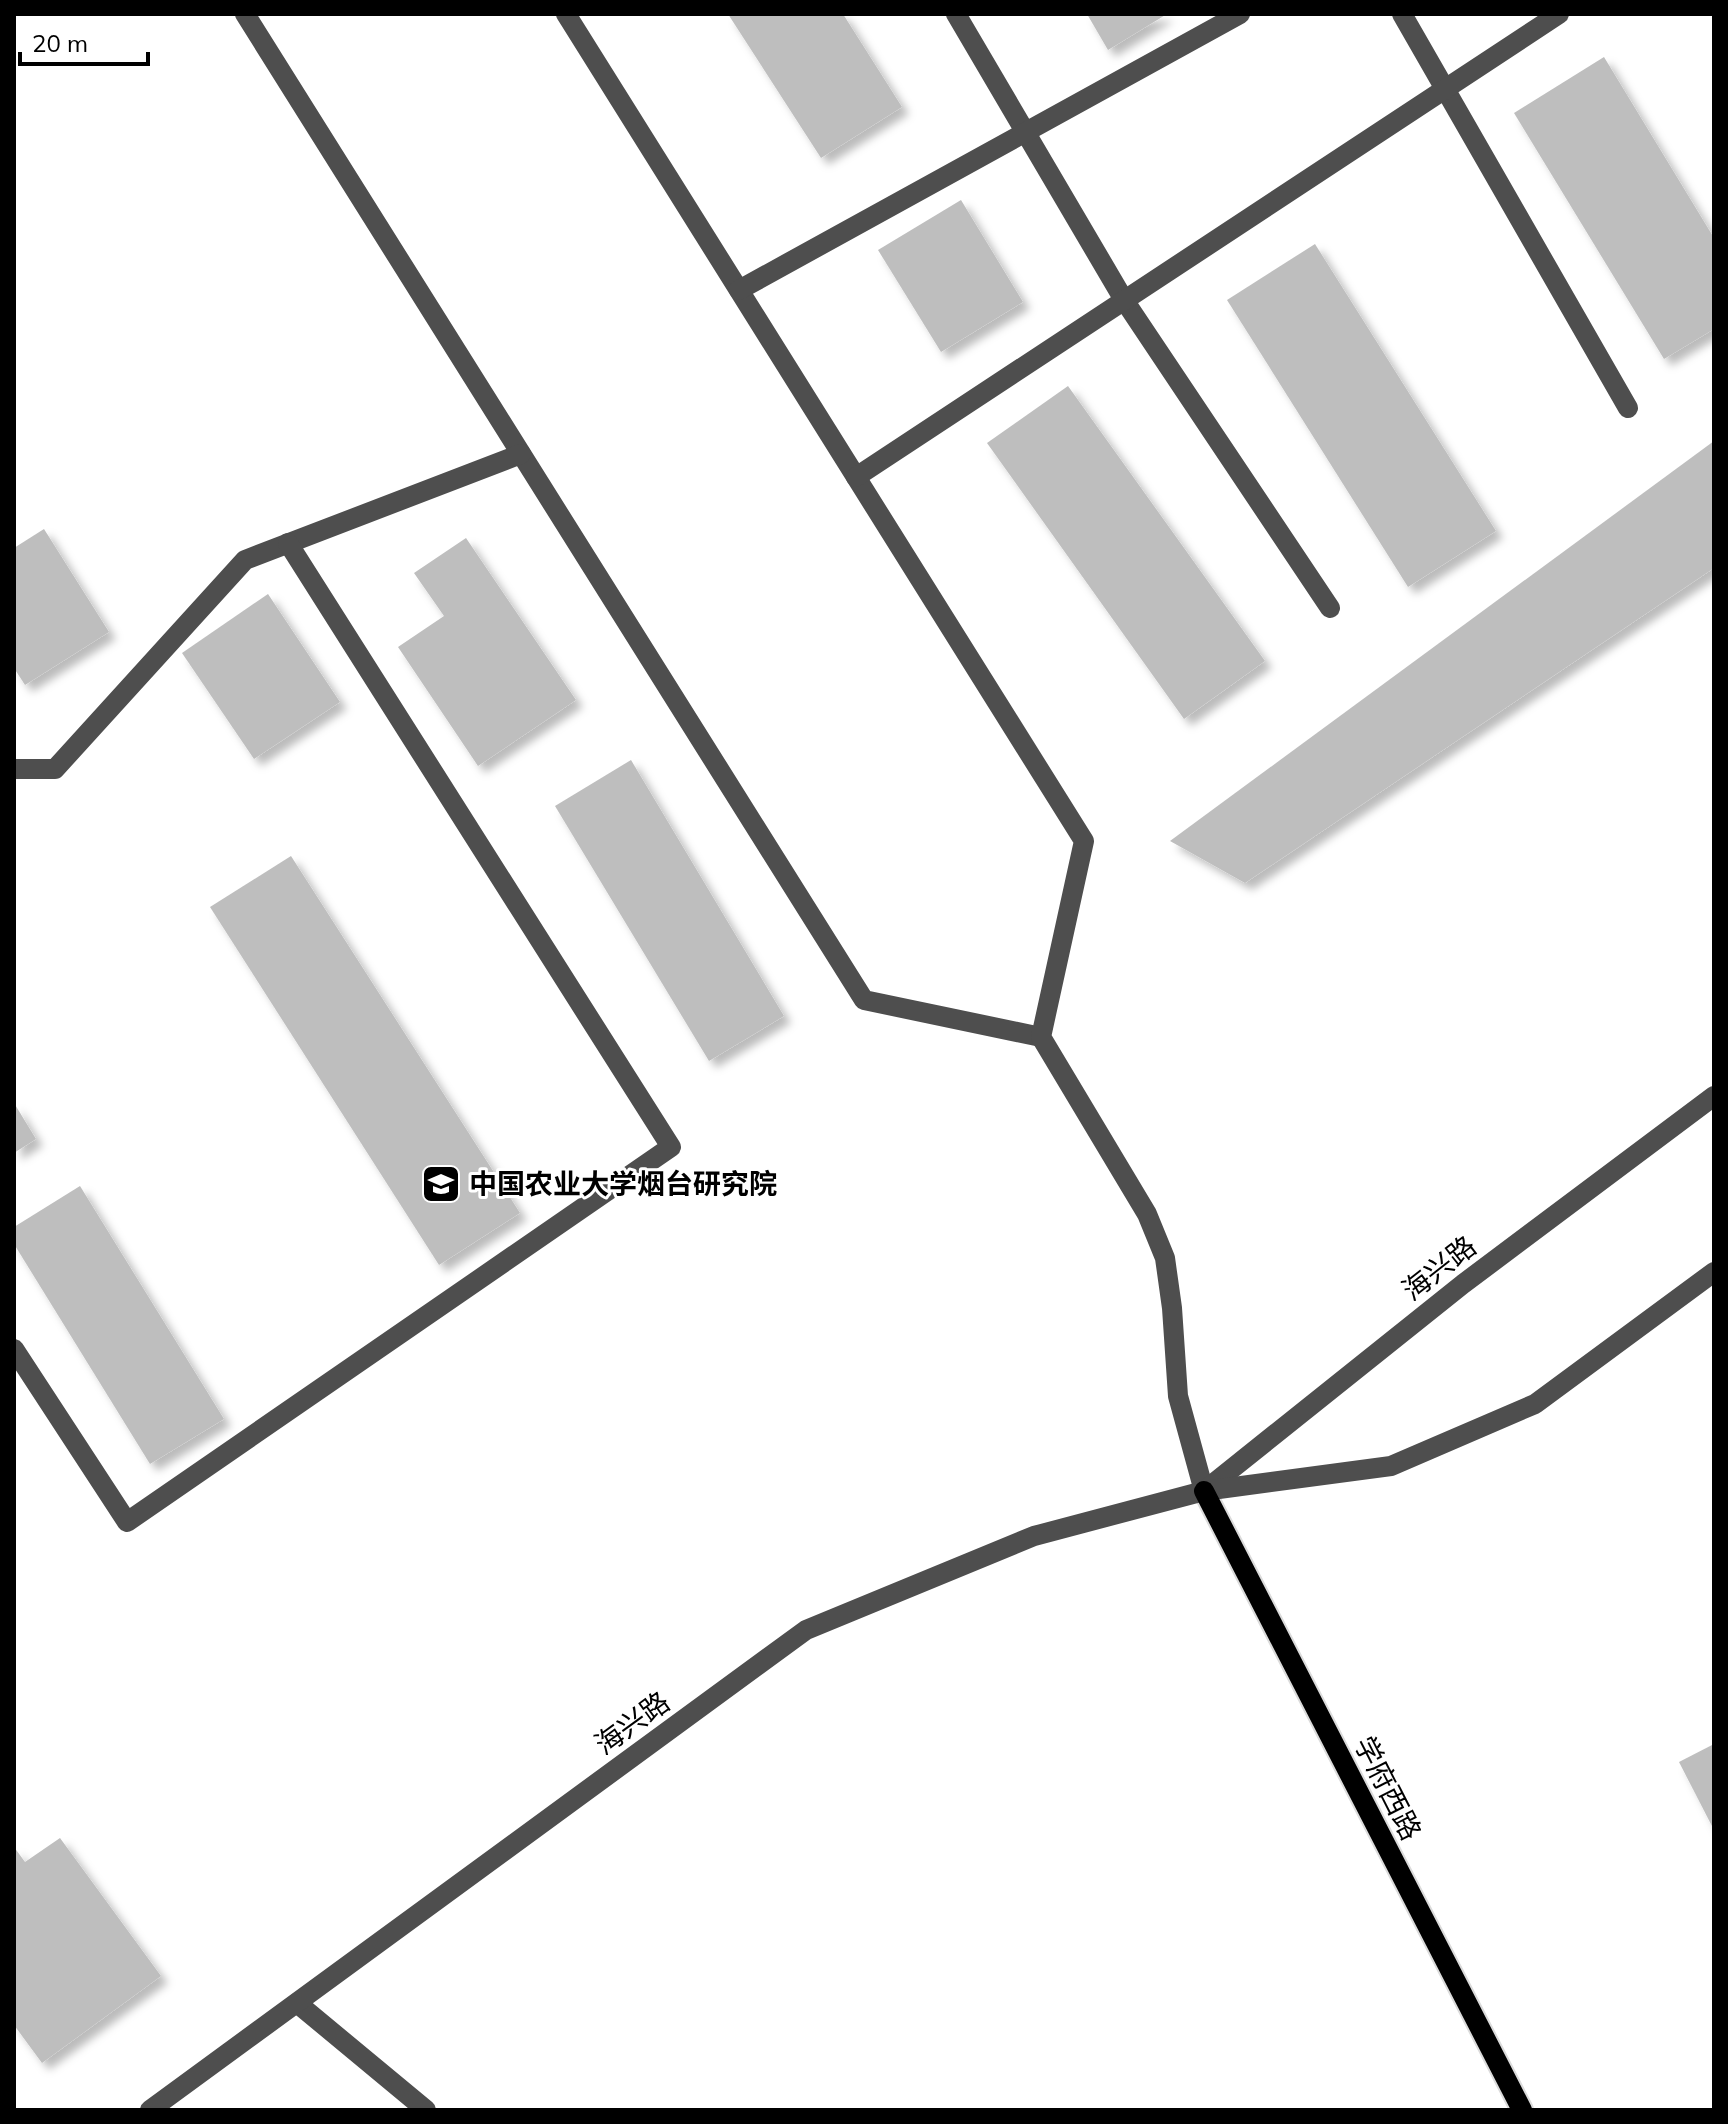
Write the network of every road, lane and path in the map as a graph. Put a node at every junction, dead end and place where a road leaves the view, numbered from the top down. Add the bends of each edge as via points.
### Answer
1 (245, 14) edge
2 (566, 14) edge
3 (956, 14) edge
4 (1240, 14) edge
5 (1402, 14) edge
6 (1559, 14) edge
7 (1447, 88) junction
8 (1026, 132) junction
9 (739, 290) junction
10 (1124, 300) junction
11 (1628, 408) dead end
12 (521, 454) junction
13 (856, 477) junction
14 (288, 543) junction
15 (1330, 608) dead end
16 (14, 769) edge
17 (1041, 1037) junction
18 (1714, 1096) edge
19 (1714, 1272) edge
20 (14, 1349) edge
21 (1204, 1491) junction
22 (297, 2003) junction
23 (150, 2110) edge
24 (426, 2110) edge
25 (1522, 2110) edge

1 - 12 street
2 - 9 street
3 - 8 street
4 - 8 street
5 - 7 street
6 - 7 street
7 - 10 street
7 - 11 street
8 - 9 street
8 - 10 street
9 - 13 street
10 - 13 street
10 - 15 street
12 - 14 street
12 - 17 street via 864,1000
13 - 17 street via 1084,841
14 - 16 street via 245,560 55,769
14 - 20 street via 671,1147 127,1522
17 - 21 street via 1147,1214 1165,1258 1178,1396
18 - 21 street, 海兴路 via 1463,1284
19 - 21 street, 海兴路 via 1535,1404 1406,1460
21 - 22 street, 海兴路 via 1034,1536 806,1630
21 - 25 main road, 学府西路
22 - 23 street, 海兴路
22 - 24 street

